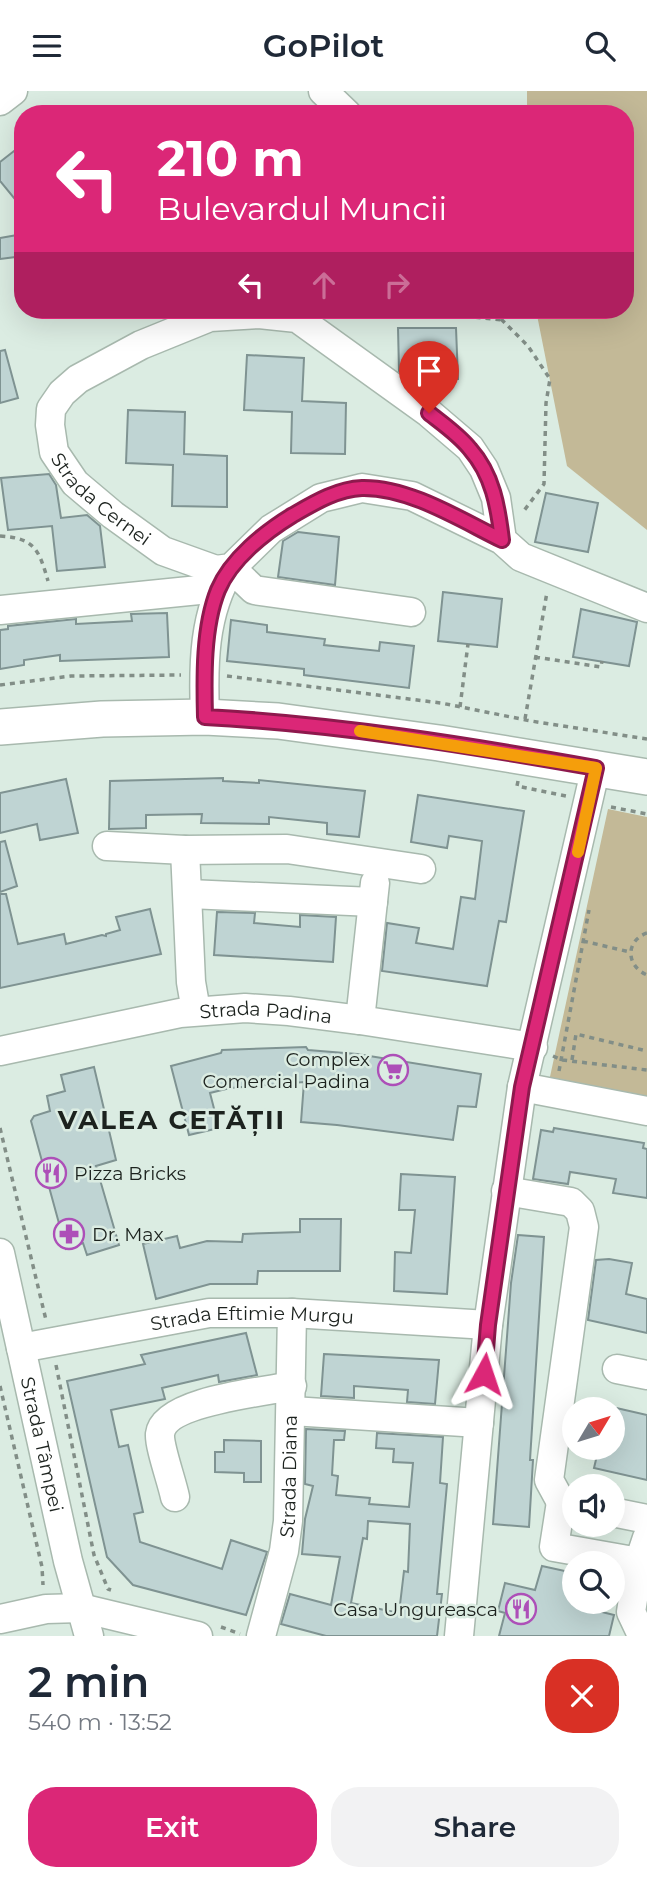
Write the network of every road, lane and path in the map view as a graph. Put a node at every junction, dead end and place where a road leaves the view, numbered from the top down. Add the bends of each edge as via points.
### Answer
1 (13, 91) edge
2 (323, 91) edge
3 (0, 101) edge
4 (338, 105) edge
5 (205, 319) edge
6 (307, 319) edge
7 (493, 319) edge
8 (502, 320) joint
9 (0, 536) edge
10 (502, 540) junction
11 (551, 569) junction
12 (225, 578) junction
13 (48, 582) dead end
14 (647, 608) edge
15 (0, 610) edge
16 (411, 612) dead end
17 (468, 644) dead end
18 (536, 657) junction
19 (602, 661) dead end
20 (441, 703) dead end
21 (460, 707) junction
22 (205, 717) junction
23 (524, 720) junction
24 (0, 727) edge
25 (647, 739) edge
26 (596, 768) junction
27 (647, 777) edge
28 (611, 807) dead end
29 (647, 814) edge
30 (107, 846) dead end
31 (185, 850) junction
32 (377, 862) junction
33 (421, 869) dead end
34 (189, 894) junction
35 (592, 901) dead end
36 (373, 902) junction
37 (647, 933) edge
38 (583, 941) junction
39 (630, 952) junction
40 (647, 975) edge
41 (196, 1011) junction
42 (360, 1020) junction
43 (533, 1047) junction
44 (0, 1051) edge
45 (647, 1051) edge
46 (562, 1060) junction
47 (572, 1060) junction
48 (647, 1070) edge
49 (559, 1072) dead end
50 (522, 1087) junction
51 (647, 1111) edge
52 (0, 1128) edge
53 (506, 1191) junction
54 (0, 1253) edge
55 (292, 1313) junction
56 (488, 1325) junction
57 (48, 1330) dead end
58 (21, 1347) junction
59 (54, 1357) dead end
60 (617, 1369) dead end
61 (647, 1375) edge
62 (0, 1386) edge
63 (292, 1398) junction
64 (479, 1423) junction
65 (562, 1496) edge
66 (176, 1497) dead end
67 (625, 1515) edge
68 (647, 1519) edge
69 (562, 1522) edge
70 (643, 1550) edge
71 (94, 1555) dead end
72 (44, 1593) dead end
73 (81, 1608) junction
74 (0, 1619) edge
75 (642, 1632) edge
76 (89, 1636) edge
77 (198, 1636) edge
78 (261, 1636) edge
79 (459, 1636) edge

1 - 3 street
2 - 4 street
5 - 12 street, Strada Cernei via 141,345 78,379 51,409 51,425 54,452 75,483 163,551 216,570
6 - 10 street, Strada Cernei via 470,448 496,498
7 - 8 path
8 - 10 path via 528,346 550,379 544,484
9 - 13 path via 21,537 40,554
10 - 11 street via 522,557
10 - 12 street via 412,496 362,488 321,498 271,529
11 - 14 street
11 - 18 path
12 - 15 street
12 - 16 street via 254,590
12 - 22 street via 212,609 204,676
17 - 21 path
18 - 19 path via 601,667
18 - 23 path
20 - 21 path
21 - 23 path
22 - 24 main road
22 - 26 main road via 392,735
23 - 25 path
26 - 27 main road
26 - 43 street
28 - 29 path
30 - 31 street
31 - 32 street via 287,849
31 - 34 street
32 - 33 street
32 - 36 street
34 - 36 street
34 - 41 street
35 - 38 path
36 - 42 street
37 - 39 path via 636,939
38 - 39 path
38 - 46 path
39 - 40 path via 635,968
41 - 42 street, Strada Padina via 245,1008
41 - 44 street, Strada Padina
42 - 43 street, Strada Padina
43 - 50 street
45 - 47 path via 576,1034
46 - 47 path
46 - 49 path
47 - 48 path
50 - 51 street
50 - 53 street
52 - 57 path
53 - 56 street
53 - 65 street via 571,1202 580,1211 584,1227 549,1481
54 - 58 street, Strada Tâmpei
55 - 56 street, Strada Eftimie Murgu
55 - 58 street, Strada Eftimie Murgu via 209,1313
55 - 63 street, Strada Diana
56 - 64 street
58 - 73 street, Strada Tâmpei
59 - 71 path
60 - 61 street
62 - 72 path
63 - 64 street
63 - 66 street via 193,1405 163,1422 160,1436
63 - 78 street, Strada Diana via 285,1541
64 - 79 street
67 - 68 street
69 - 70 street via 554,1547
70 - 75 street via 631,1612
73 - 74 street via 46,1609
73 - 76 street, Strada Tâmpei
73 - 77 street

